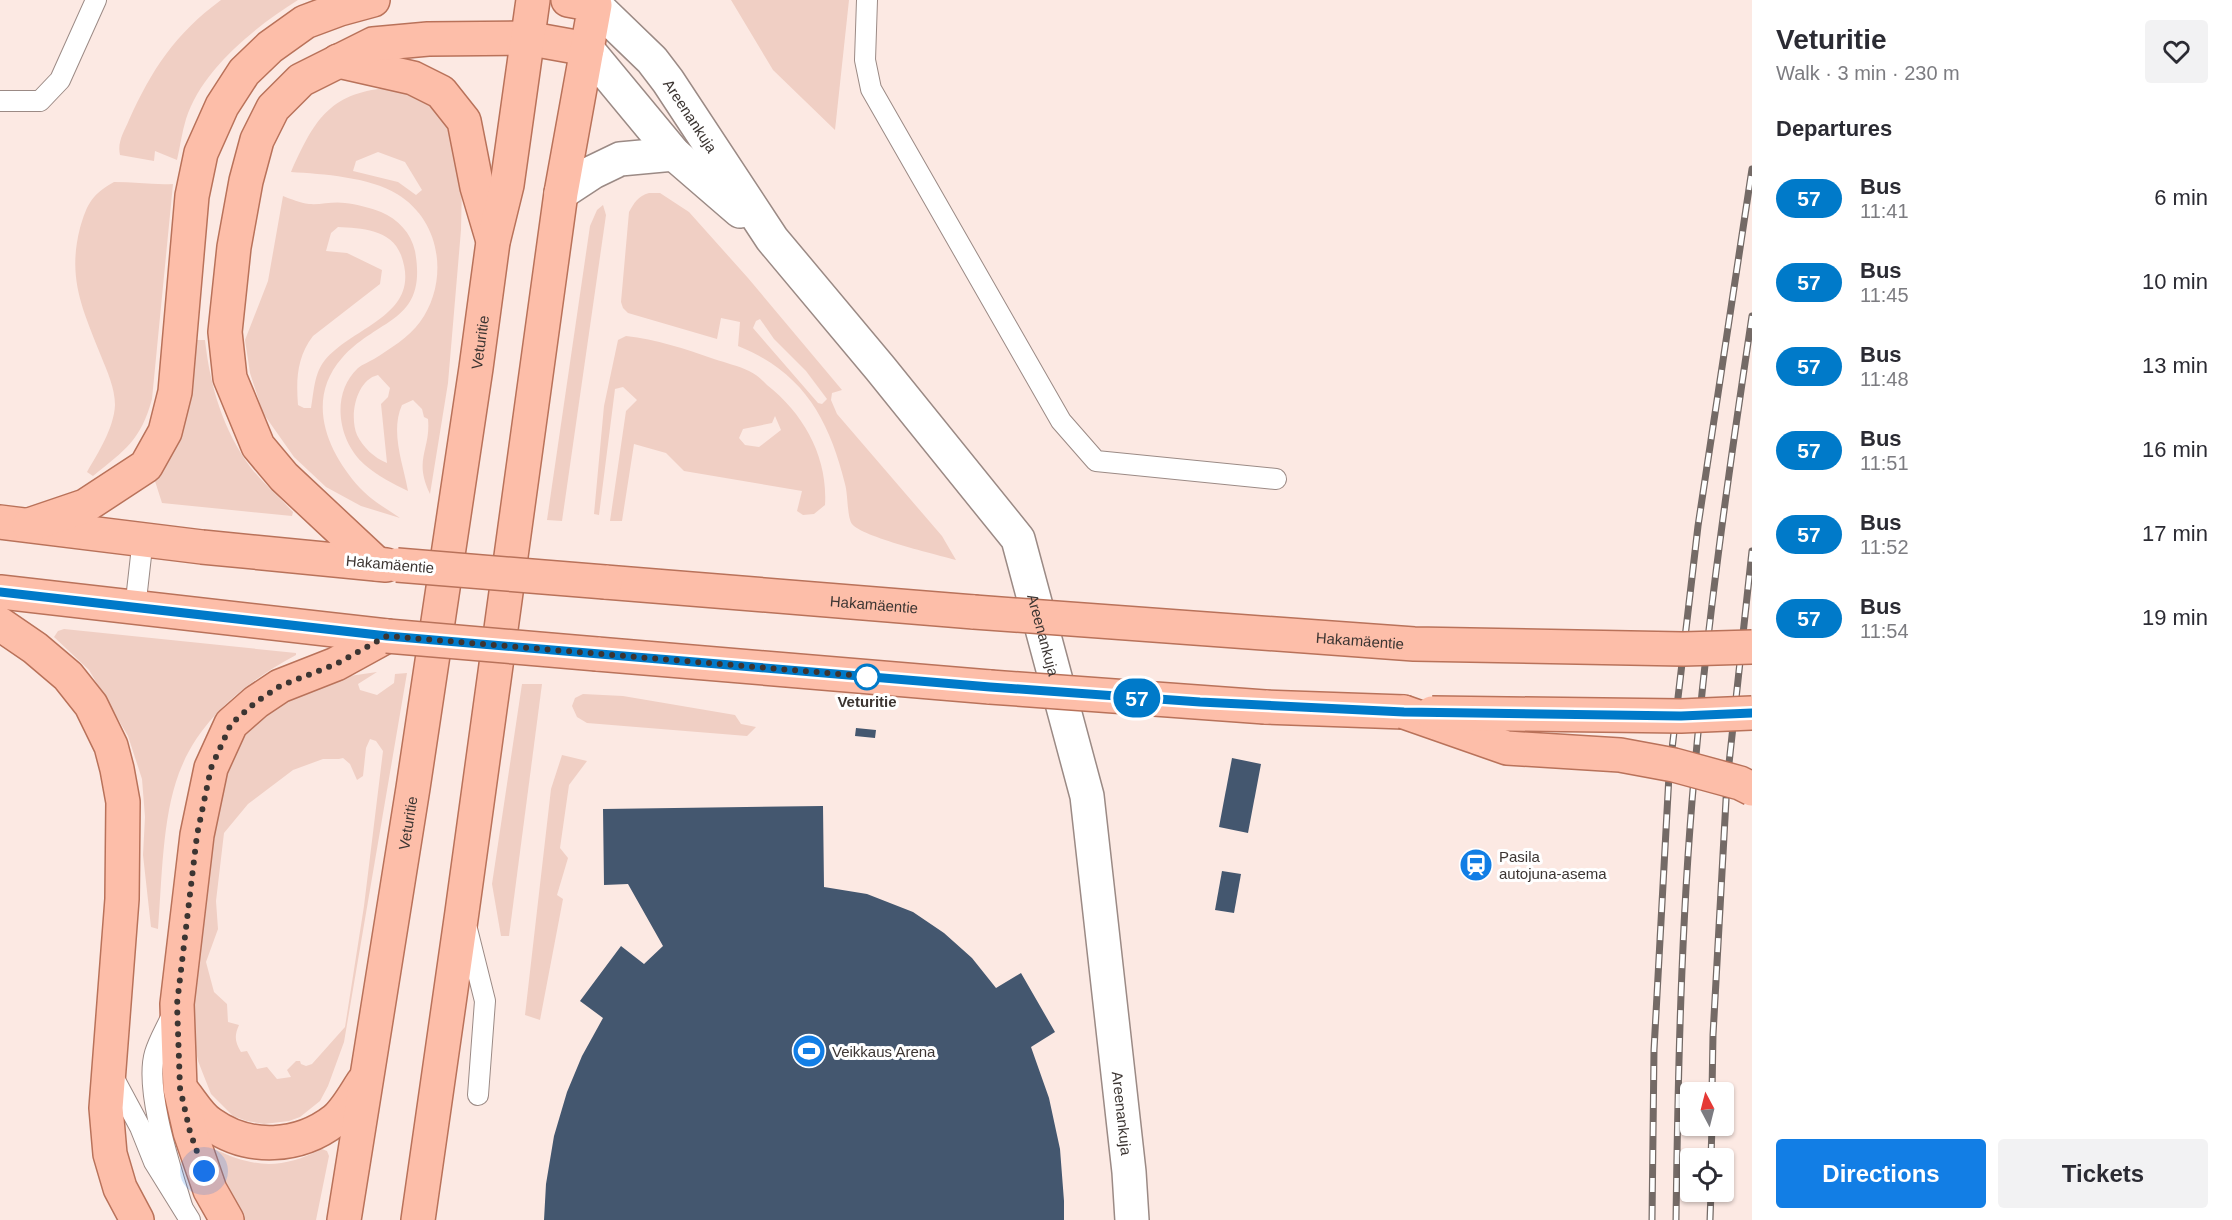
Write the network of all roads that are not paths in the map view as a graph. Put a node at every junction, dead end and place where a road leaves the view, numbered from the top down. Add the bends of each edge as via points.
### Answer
1 (96, 0) edge
2 (373, 0) edge
3 (533, 0) edge
4 (867, 0) edge
5 (581, 3) edge
6 (526, 38) junction
7 (587, 49) junction
8 (339, 62) junction
9 (0, 101) edge
10 (674, 154) junction
11 (561, 193) junction
12 (772, 239) junction
13 (493, 242) junction
14 (1276, 479) dead end
15 (15, 524) edge
16 (143, 538) junction
17 (387, 565) junction
18 (6, 592) edge
19 (135, 609) junction
20 (5, 626) edge
21 (387, 636) junction
22 (1752, 647) edge
23 (1404, 712) junction
24 (1752, 713) edge
25 (1752, 789) edge
26 (462, 912) junction
27 (177, 1004) junction
28 (108, 1068) junction
29 (367, 1076) junction
30 (180, 1088) junction
31 (478, 1095) dead end
32 (186, 1213) edge
33 (137, 1220) edge
34 (227, 1220) edge
35 (344, 1220) edge
36 (418, 1220) edge
37 (1132, 1220) edge

1 - 9 lane via 60,80 40,101
2 - 15 main road via 305,22 244,72 222,106 201,153 192,196 175,392 165,432 146,466 85,506
3 - 6 main road, Veturitie
4 - 14 lane via 865,60 872,89 1061,421 1096,461
5 - 7 main road
5 - 12 street, Areenankuja via 652,60
6 - 7 main road
6 - 8 main road via 373,44
6 - 13 main road, Veturitie via 507,185
7 - 10 street, Areenankuja
7 - 11 main road
8 - 13 main road via 413,78 441,92 464,121
8 - 17 main road via 301,80 273,108 257,140 234,247 225,332 230,378 258,446 284,477
10 - 11 street via 621,159
10 - 12 street, Areenankuja
11 - 26 main road
12 - 37 street, Areenankuja via 1018,538 1087,796
13 - 29 main road, Veturitie
15 - 16 main road, Hakamäentie
16 - 17 main road, Hakamäentie
16 - 19 lane
17 - 22 main road, Hakamäentie, bridge via 1414,644
18 - 19 main road
19 - 21 main road
20 - 28 main road via 68,676 91,705 111,746 117,769 123,802 122,899
21 - 23 main road, bridge via 990,687 1265,707
21 - 27 main road via 336,664 280,686 231,724 211,768 197,835
23 - 24 main road, bridge via 1681,716
23 - 25 main road, bridge via 1507,748 1620,755 1674,765
26 - 31 lane via 485,1001
26 - 36 main road
27 - 30 main road
27 - 32 lane via 155,1054 152,1079 161,1132
28 - 32 lane via 154,1162
28 - 33 main road via 110,1154 120,1188
29 - 30 main road via 337,1119 294,1140 275,1143 241,1140 210,1124
29 - 35 main road, Veturitie
30 - 34 main road via 210,1190

